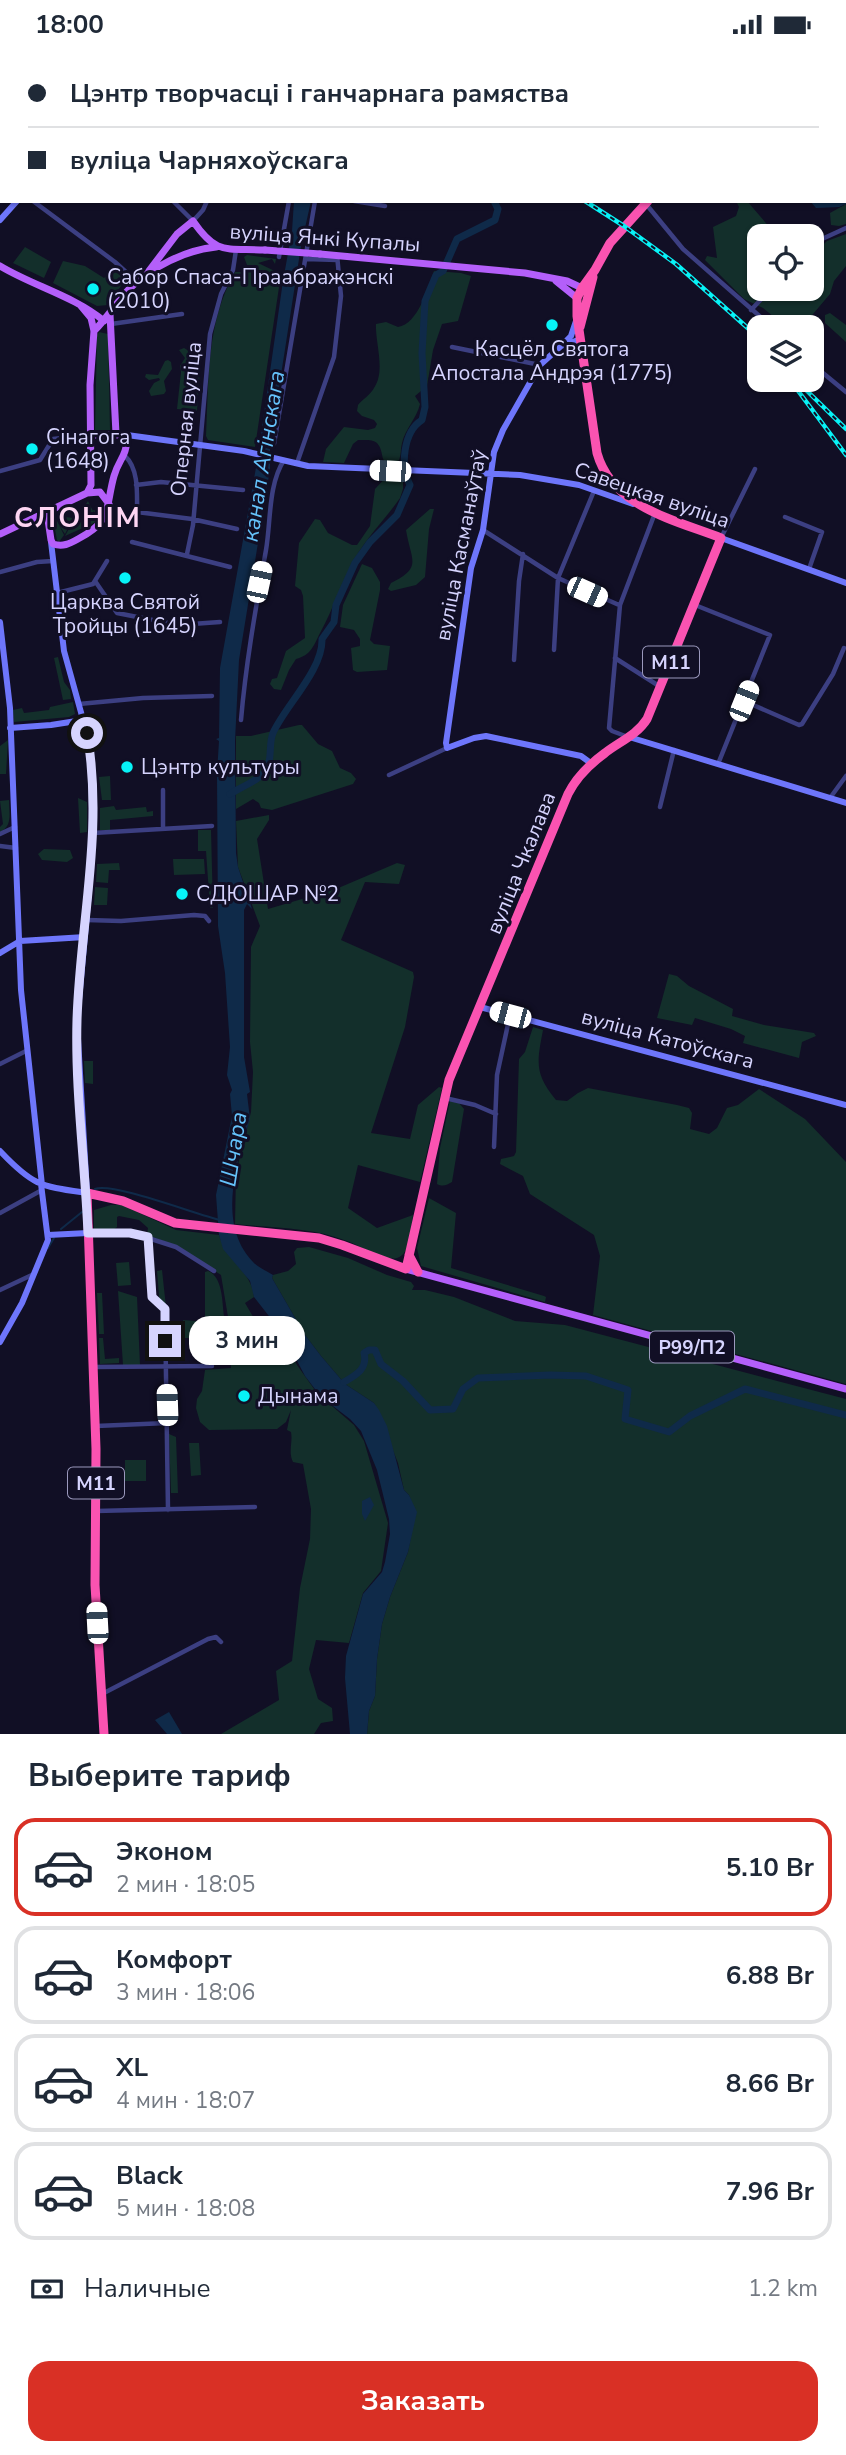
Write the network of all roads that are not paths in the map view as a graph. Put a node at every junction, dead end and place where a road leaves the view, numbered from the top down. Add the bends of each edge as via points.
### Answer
1 (14, 203) edge
2 (36, 203) edge
3 (175, 203) edge
4 (206, 203) edge
5 (289, 203) edge
6 (315, 203) edge
7 (366, 203) edge
8 (646, 203) edge
9 (648, 203) edge
10 (385, 206) dead end
11 (0, 220) edge
12 (193, 221) junction
13 (846, 228) edge
14 (824, 238) edge
15 (206, 239) junction
16 (218, 247) junction
17 (201, 249) junction
18 (236, 249) junction
19 (163, 250) junction
20 (279, 257) dead end
21 (337, 258) junction
22 (306, 259) junction
23 (169, 261) junction
24 (1, 269) edge
25 (595, 270) junction
26 (145, 276) junction
27 (549, 277) junction
28 (589, 279) junction
29 (567, 281) junction
30 (138, 282) junction
31 (586, 293) junction
32 (578, 298) junction
33 (760, 301) edge
34 (751, 310) junction
35 (89, 311) junction
36 (182, 314) dead end
37 (757, 315) edge
38 (577, 316) junction
39 (109, 317) junction
40 (580, 329) junction
41 (96, 330) junction
42 (111, 335) junction
43 (581, 339) junction
44 (561, 346) junction
45 (452, 347) dead end
46 (540, 365) junction
47 (824, 374) edge
48 (846, 392) edge
49 (116, 434) junction
50 (89, 435) junction
51 (127, 435) junction
52 (200, 443) junction
53 (274, 444) dead end
54 (125, 456) junction
55 (282, 459) junction
56 (297, 463) junction
57 (755, 469) dead end
58 (0, 471) edge
59 (489, 474) junction
60 (136, 485) junction
61 (196, 485) junction
62 (616, 486) junction
63 (243, 490) dead end
64 (595, 490) junction
65 (87, 493) junction
66 (612, 496) junction
67 (109, 507) junction
68 (645, 509) junction
69 (47, 513) junction
70 (655, 513) junction
71 (785, 517) dead end
72 (192, 520) junction
73 (237, 529) dead end
74 (482, 530) junction
75 (0, 534) edge
76 (721, 538) junction
77 (51, 540) junction
78 (132, 542) dead end
79 (66, 545) junction
80 (187, 554) junction
81 (523, 554) junction
82 (53, 561) junction
83 (107, 561) dead end
84 (230, 567) dead end
85 (808, 569) junction
86 (0, 572) edge
87 (558, 578) junction
88 (95, 581) junction
89 (846, 583) edge
90 (56, 593) junction
91 (695, 604) junction
92 (620, 605) junction
93 (0, 622) edge
94 (220, 622) dead end
95 (844, 648) edge
96 (554, 650) dead end
97 (615, 658) junction
98 (514, 660) dead end
99 (4, 685) edge
100 (661, 687) junction
101 (212, 696) dead end
102 (744, 701) junction
103 (79, 704) junction
104 (83, 720) junction
105 (241, 720) dead end
106 (10, 728) junction
107 (629, 737) junction
108 (447, 748) junction
109 (674, 750) junction
110 (592, 764) junction
111 (718, 764) junction
112 (389, 775) dead end
113 (846, 776) edge
114 (163, 790) dead end
115 (830, 799) junction
116 (846, 803) edge
117 (660, 807) dead end
118 (212, 826) dead end
119 (15, 827) junction
120 (163, 829) junction
121 (93, 833) junction
122 (0, 834) edge
123 (0, 846) edge
124 (17, 849) junction
125 (87, 921) junction
126 (209, 921) dead end
127 (85, 937) junction
128 (20, 941) junction
129 (0, 953) edge
130 (480, 1007) junction
131 (510, 1015) junction
132 (26, 1051) junction
133 (0, 1064) edge
134 (444, 1098) junction
135 (846, 1105) edge
136 (496, 1114) junction
137 (494, 1147) dead end
138 (0, 1151) edge
139 (42, 1187) junction
140 (87, 1192) junction
141 (0, 1213) edge
142 (88, 1233) junction
143 (48, 1235) junction
144 (148, 1237) junction
145 (409, 1255) junction
146 (391, 1264) junction
147 (406, 1269) junction
148 (214, 1271) dead end
149 (418, 1272) junction
150 (35, 1275) junction
151 (0, 1290) edge
152 (0, 1342) edge
153 (165, 1366) junction
154 (212, 1366) dead end
155 (93, 1367) junction
156 (846, 1389) edge
157 (167, 1423) junction
158 (95, 1426) junction
159 (255, 1507) dead end
160 (168, 1510) junction
161 (95, 1511) junction
162 (221, 1642) dead end
163 (102, 1695) junction
164 (104, 1734) edge

1 - 11 main road
2 - 30 street
3 - 12 street
4 - 12 street
5 - 20 street
6 - 22 street
7 - 10 street
8 - 25 highway via 610,243
9 - 34 street via 683,249
12 - 15 main road
12 - 19 main road
13 - 14 street
15 - 16 main road, вуліца Янкі Купалы
15 - 17 main road, вуліца Янкі Купалы
16 - 17 main road
16 - 18 main road, вуліца Янкі Купалы
17 - 23 main road, вуліца Янкі Купалы
18 - 21 main road, вуліца Янкі Купалы, bridge
18 - 52 street, Оперная вуліца via 210,334
19 - 23 main road
19 - 26 main road
21 - 22 street
21 - 27 main road, вуліца Янкі Купалы
21 - 56 street via 341,296 334,357
22 - 53 street
23 - 26 main road, вуліца Янкі Купалы
24 - 35 main road
25 - 28 highway
25 - 31 highway
26 - 30 main road, вуліца Янкі Купалы
27 - 29 main road, вуліца Янкі Купалы
27 - 32 main road, вуліца Янкі Купалы
28 - 29 main road
28 - 31 highway
29 - 31 main road, вуліца Янкі Купалы
30 - 39 main road, вуліца Янкі Купалы
31 - 32 highway via 583,301
31 - 40 highway
32 - 38 highway
33 - 34 street
34 - 37 street
35 - 39 main road
35 - 39 main road
35 - 41 main road
36 - 39 street
38 - 40 highway
38 - 44 main road via 571,336
39 - 41 main road, вуліца Янкі Купалы
39 - 42 main road
40 - 43 highway
41 - 42 main road via 106,329
41 - 50 main road
42 - 49 main road
43 - 44 main road, вуліца Касманаўтаў
43 - 62 highway via 597,453
44 - 46 main road, вуліца Касманаўтаў
45 - 46 street
46 - 59 main road, вуліца Касманаўтаў via 503,431
47 - 48 street
49 - 50 main road, Савецкая вуліца
49 - 51 main road, Савецкая вуліца
50 - 58 street, Савецкая вуліца via 52,439 40,460
50 - 65 main road via 91,485
51 - 52 main road, Савецкая вуліца
51 - 54 main road
52 - 55 main road, Савецкая вуліца
52 - 61 street, Оперная вуліца
54 - 60 street via 132,464
54 - 67 main road via 115,473
55 - 56 main road, Савецкая вуліца
55 - 105 street via 248,643
56 - 59 main road, Савецкая вуліца
57 - 76 street, вуліца Чкалава
59 - 64 main road, Савецкая вуліца via 543,478
59 - 74 main road, вуліца Касманаўтаў
60 - 61 street
60 - 72 street via 137,512
61 - 63 street
61 - 72 street, Оперная вуліца
62 - 66 main road
62 - 68 highway
64 - 66 main road, Савецкая вуліца
64 - 87 street
65 - 67 main road via 103,494
65 - 69 main road
66 - 68 main road, Савецкая вуліца
67 - 79 main road via 98,526
68 - 70 highway, Савецкая вуліца
69 - 75 main road
69 - 77 main road
70 - 76 highway, Савецкая вуліца
70 - 92 street
71 - 85 street via 822,532
72 - 73 street
72 - 80 street, Оперная вуліца
74 - 81 street
74 - 108 main road, вуліца Касманаўтаў via 467,590
76 - 85 main road, Савецкая вуліца
76 - 91 highway, вуліца Чкалава / М11
77 - 79 main road
77 - 82 main road
78 - 80 street
79 - 82 main road
80 - 84 street
81 - 87 street
81 - 98 street
82 - 86 street
82 - 90 main road
83 - 88 street
85 - 89 main road, Савецкая вуліца
87 - 92 street
87 - 96 street
88 - 90 street
88 - 94 street via 117,613 178,625
90 - 103 main road via 64,651
91 - 100 highway, вуліца Чкалава / М11
91 - 102 street via 770,635
92 - 97 street
93 - 99 main road
95 - 102 street via 802,724
97 - 100 street
97 - 107 street via 609,728
99 - 106 main road
100 - 107 highway, вуліца Чкалава / М11 via 644,725
101 - 103 street
102 - 111 street
103 - 104 main road
104 - 106 main road
104 - 121 main road via 92,772
106 - 119 main road
107 - 109 main road
107 - 110 highway, вуліца Чкалава / М11
108 - 110 main road via 474,738 494,737 581,757
108 - 112 street
109 - 111 main road
109 - 117 street
110 - 130 highway, вуліца Чкалава / М11 via 568,794
111 - 115 main road
113 - 115 street
114 - 120 street
115 - 116 main road
118 - 120 street
119 - 122 street
119 - 124 main road
120 - 121 street
121 - 125 main road
123 - 124 street
124 - 128 main road
125 - 126 street via 194,915
125 - 127 main road
127 - 128 main road
127 - 140 main road via 77,1021
128 - 129 main road
128 - 132 main road
130 - 131 main road, вуліца Катоўскага
130 - 134 highway, вуліца Чкалава / М11
131 - 135 main road, вуліца Катоўскага
131 - 136 street via 499,1059
132 - 133 street
132 - 139 main road
134 - 136 street
134 - 145 highway, вуліца Чкалава / М11
136 - 137 street
138 - 139 main road
139 - 140 main road
139 - 141 street
139 - 143 main road
140 - 142 highway, М11
140 - 146 highway via 175,1223 331,1241
142 - 143 main road
142 - 144 street
142 - 155 highway, М11
143 - 150 main road
144 - 148 street via 176,1247
144 - 153 street via 152,1297 165,1309
145 - 146 highway
145 - 147 highway, вуліца Чкалава / М11
145 - 149 highway
146 - 147 highway
147 - 149 main road, Р99/П2
149 - 156 main road, Р99/П2
150 - 151 street
150 - 152 main road
153 - 154 street
153 - 155 street
153 - 157 street
155 - 158 highway, М11
157 - 158 street
157 - 160 street
158 - 161 highway, М11
159 - 160 street
160 - 161 street
161 - 163 highway, М11
162 - 163 street via 216,1637 208,1639
163 - 164 highway, М11

